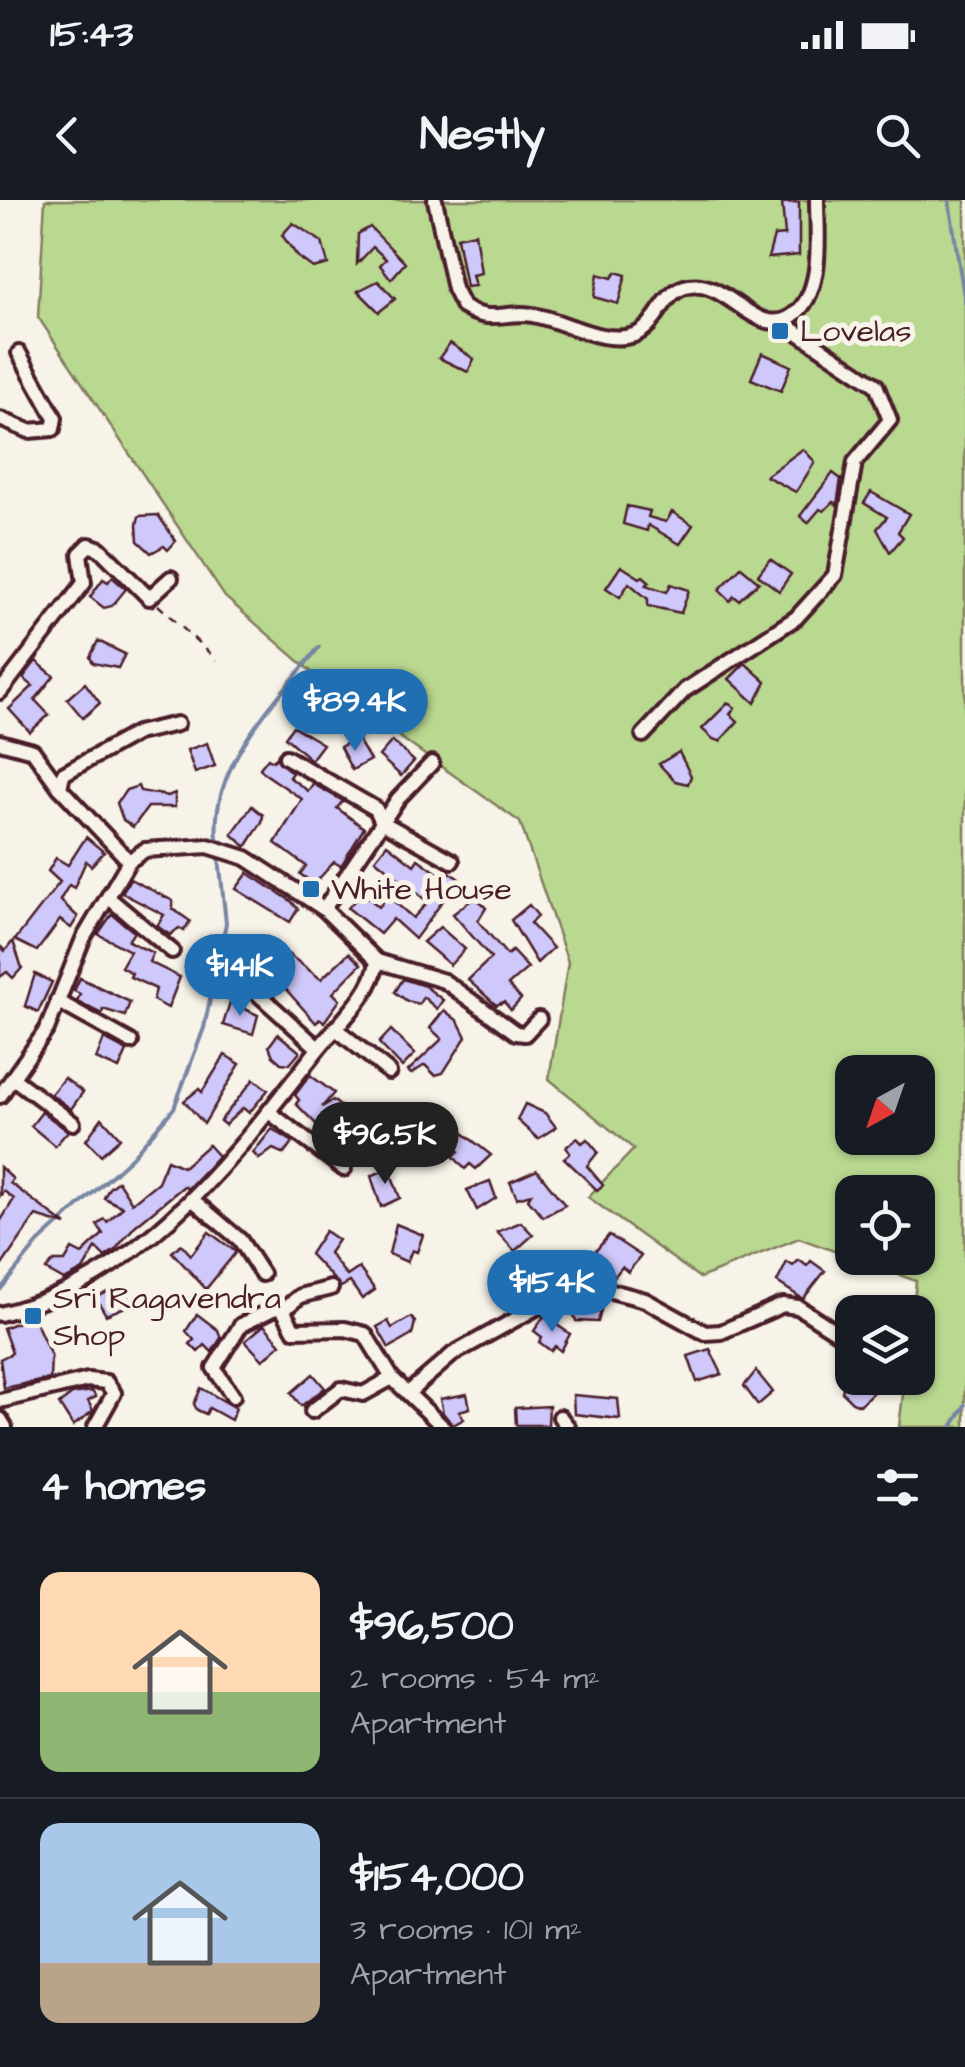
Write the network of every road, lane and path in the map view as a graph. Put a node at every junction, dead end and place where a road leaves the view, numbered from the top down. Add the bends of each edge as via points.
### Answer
1 (436, 200) edge
2 (817, 200) edge
3 (782, 322) junction
4 (18, 352) dead end
5 (0, 419) edge
6 (170, 578) dead end
7 (150, 598) junction
8 (217, 660) dead end
9 (0, 692) edge
10 (177, 724) dead end
11 (643, 735) dead end
12 (0, 742) edge
13 (286, 758) dead end
14 (432, 764) dead end
15 (60, 788) junction
16 (382, 822) junction
17 (129, 861) junction
18 (452, 861) dead end
19 (110, 899) junction
20 (324, 910) junction
21 (172, 951) dead end
22 (377, 960) junction
23 (257, 993) dead end
24 (57, 1001) junction
25 (539, 1019) dead end
26 (335, 1028) junction
27 (132, 1042) dead end
28 (318, 1048) junction
29 (389, 1072) dead end
30 (14, 1079) junction
31 (0, 1096) edge
32 (268, 1112) junction
33 (73, 1123) dead end
34 (344, 1170) dead end
35 (193, 1200) junction
36 (262, 1274) dead end
37 (331, 1288) dead end
38 (282, 1310) junction
39 (0, 1314) edge
40 (835, 1331) edge
41 (392, 1378) junction
42 (408, 1393) junction
43 (233, 1396) dead end
44 (0, 1401) edge
45 (312, 1410) dead end
46 (0, 1419) edge
47 (5, 1427) edge
48 (94, 1427) edge
49 (442, 1427) edge

1 - 3 street via 454,289 476,315 522,314 629,337 646,329 671,294 700,286 718,290 762,321
2 - 3 street via 815,278 797,313
3 - 11 street via 876,386 890,420 856,462 835,575 796,618 685,690
4 - 5 street via 55,418 53,429 29,431
6 - 7 street
7 - 8 path
7 - 9 street via 89,545 80,554 84,583
10 - 15 street via 137,733 78,762 63,774
12 - 15 street via 33,751
13 - 16 street via 376,809
14 - 16 street
15 - 17 street
16 - 18 street
16 - 20 street
17 - 19 street
17 - 20 street via 145,850 226,850
19 - 21 street
19 - 24 street via 82,939
20 - 22 street
22 - 25 street via 444,981 516,1033 525,1034
22 - 26 street
23 - 28 street
24 - 27 street
24 - 30 street
26 - 28 street
26 - 29 street
28 - 32 street
30 - 31 street
30 - 33 street
32 - 34 street
32 - 35 street
35 - 36 street via 240,1240
35 - 39 street via 107,1270 45,1303
37 - 38 street via 300,1296
38 - 41 street via 294,1330 365,1334
38 - 43 street via 241,1325 222,1348 214,1368
40 - 42 street via 784,1305 705,1333 645,1300 581,1284 453,1354
41 - 42 street
41 - 45 street via 364,1394 340,1389
42 - 49 street
44 - 48 street via 88,1380 106,1382 114,1394
46 - 47 street

